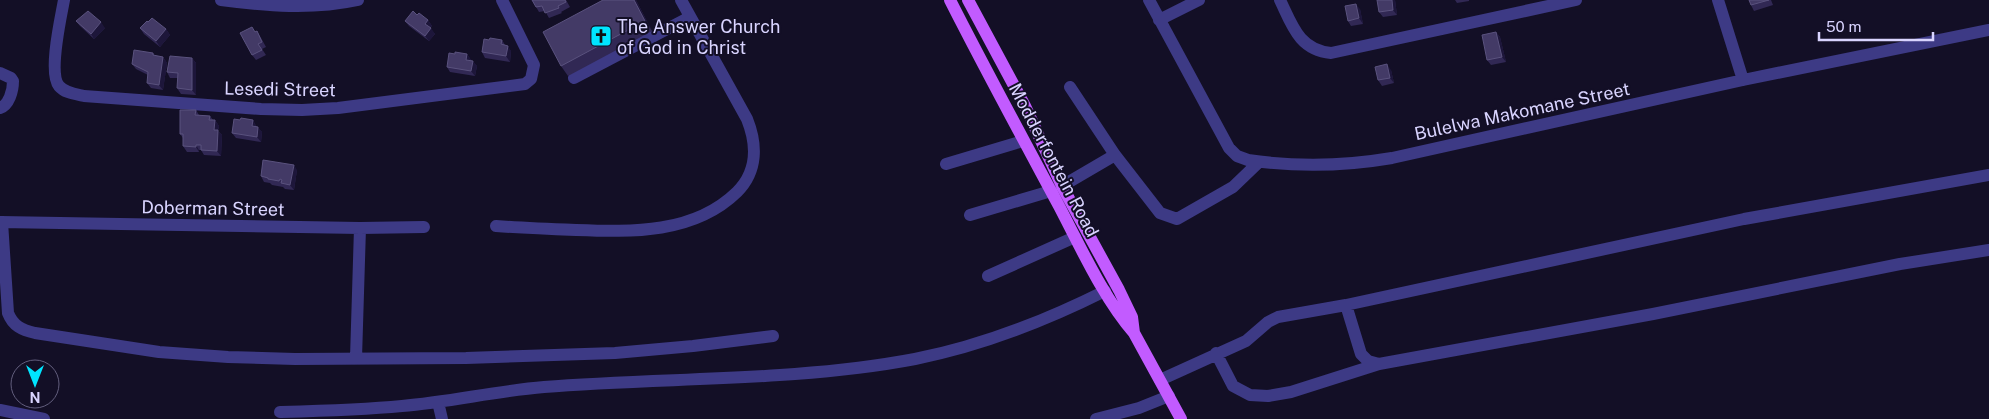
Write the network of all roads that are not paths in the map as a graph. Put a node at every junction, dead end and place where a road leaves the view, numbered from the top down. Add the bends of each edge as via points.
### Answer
1 (64, 0) edge
2 (221, 0) edge
3 (358, 0) edge
4 (502, 0) edge
5 (681, 0) edge
6 (950, 0) edge
7 (968, 0) edge
8 (1149, 0) edge
9 (1199, 0) edge
10 (1280, 0) edge
11 (1576, 0) edge
12 (1718, 0) edge
13 (323, 3) edge
14 (690, 17) junction
15 (1159, 20) junction
16 (1989, 30) edge
17 (0, 72) edge
18 (574, 78) dead end
19 (1743, 80) junction
20 (1070, 87) dead end
21 (0, 108) edge
22 (1023, 141) junction
23 (1115, 155) junction
24 (1259, 162) junction
25 (946, 164) dead end
26 (1989, 175) edge
27 (1056, 188) junction
28 (970, 215) dead end
29 (1, 222) edge
30 (496, 226) dead end
31 (424, 227) dead end
32 (360, 228) junction
33 (1075, 237) junction
34 (1989, 250) edge
35 (988, 276) dead end
36 (1105, 291) junction
37 (1346, 305) junction
38 (1134, 333) junction
39 (773, 336) dead end
40 (1216, 353) junction
41 (356, 358) junction
42 (1378, 364) junction
43 (1160, 380) junction
44 (1169, 396) junction
45 (438, 402) junction
46 (0, 410) edge
47 (280, 412) dead end
48 (1138, 414) edge
49 (44, 419) edge
50 (442, 419) edge
51 (1096, 419) edge
52 (1181, 419) edge

1 - 4 street, Lesedi Street via 54,72 58,85 72,94 302,110 525,84 531,79 534,66
2 - 13 street via 296,7
3 - 13 street
5 - 14 street
6 - 22 main road, Modderfontein Road
7 - 27 main road, Modderfontein Road via 1025,106
8 - 15 street, Bulelwa Makomane Street
9 - 15 street
10 - 11 street via 1304,43 1317,52 1331,53
12 - 19 street
14 - 18 street
14 - 30 street via 747,118 755,146 754,159 744,185 716,208 675,226 626,231
15 - 24 street, Bulelwa Makomane Street via 1229,148 1237,156
16 - 19 street, Bulelwa Makomane Street
17 - 21 street via 11,78 13,86 8,102
19 - 24 street, Bulelwa Makomane Street via 1392,158 1361,163
20 - 23 street
22 - 25 street
22 - 27 main road, Modderfontein Road
23 - 24 street via 1160,213 1177,219 1233,186
23 - 27 street
26 - 37 street via 1744,219
27 - 28 street
27 - 33 main road, Modderfontein Road
27 - 38 main road, Modderfontein Road via 1123,299 1132,317
29 - 32 street, Doberman Street
29 - 41 street via 8,313 14,323 26,331 169,353
31 - 32 street, Doberman Street
32 - 41 street
33 - 35 street
33 - 36 main road, Modderfontein Road
34 - 42 street via 1900,264 1653,314
36 - 38 main road, Modderfontein Road
36 - 45 street via 1027,326 969,346 915,359 808,372 544,387
37 - 40 street via 1278,317 1246,341
37 - 42 street via 1361,354
38 - 43 main road, Modderfontein Road
39 - 41 street via 615,353
40 - 42 street via 1233,386 1250,395 1291,392
40 - 43 street
43 - 44 main road, Modderfontein Road
44 - 48 street
44 - 52 main road, Modderfontein Road
45 - 47 street
45 - 50 street
46 - 49 street
48 - 51 street

